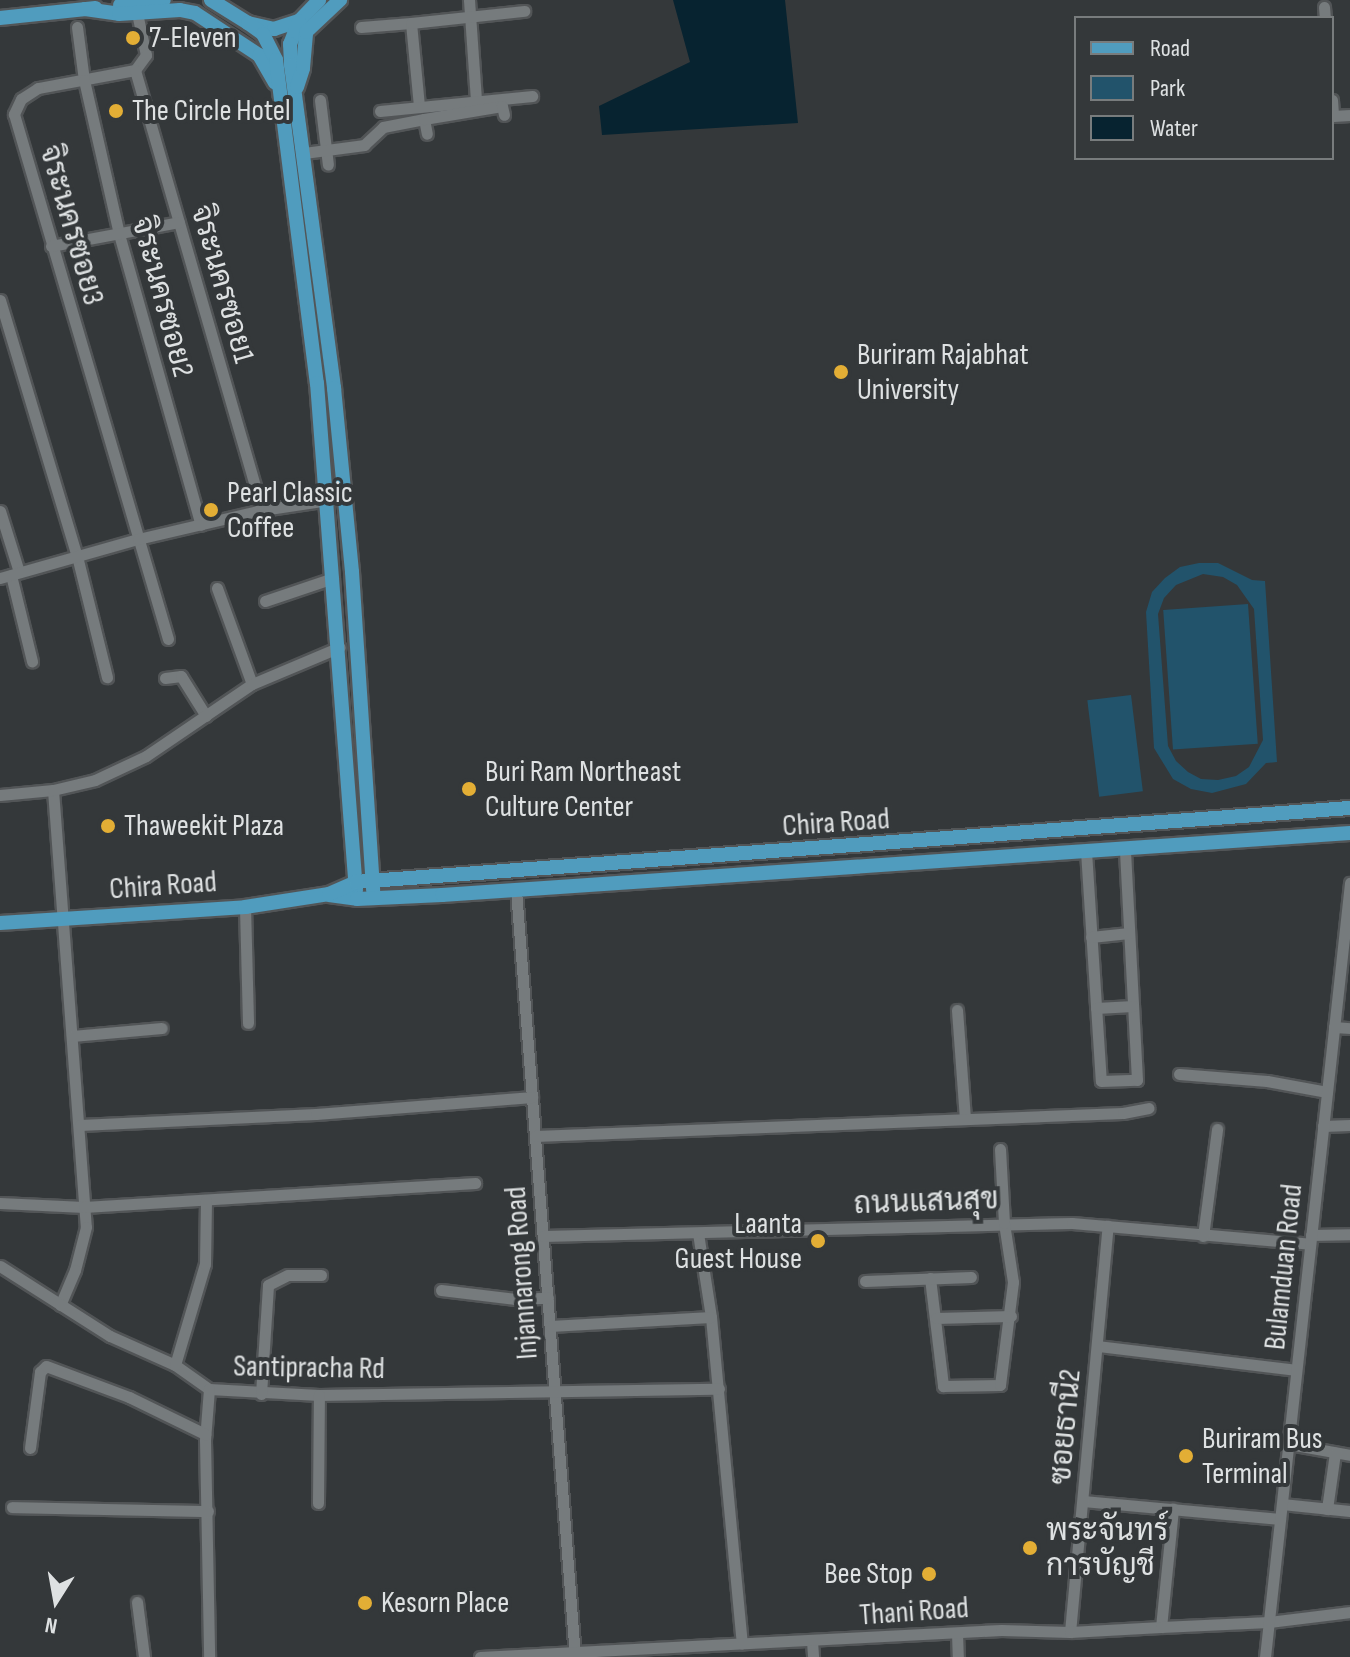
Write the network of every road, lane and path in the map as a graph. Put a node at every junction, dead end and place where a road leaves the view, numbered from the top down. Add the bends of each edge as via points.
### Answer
1 (164, 0) edge
2 (211, 0) edge
3 (224, 0) edge
4 (319, 0) edge
5 (340, 0) edge
6 (469, 0) edge
7 (85, 9) junction
8 (524, 11) dead end
9 (137, 13) junction
10 (0, 18) edge
11 (470, 18) junction
12 (242, 19) junction
13 (299, 21) junction
14 (411, 23) junction
15 (77, 27) dead end
16 (361, 27) dead end
17 (135, 70) junction
18 (84, 80) junction
19 (288, 95) junction
20 (532, 96) dead end
21 (320, 100) dead end
22 (476, 100) junction
23 (419, 106) junction
24 (380, 111) dead end
25 (504, 115) dead end
26 (291, 119) junction
27 (424, 119) junction
28 (427, 134) dead end
29 (326, 150) junction
30 (304, 153) junction
31 (328, 165) dead end
32 (179, 222) junction
33 (119, 234) junction
34 (51, 246) junction
35 (0, 300) edge
36 (328, 500) junction
37 (262, 510) junction
38 (0, 511) edge
39 (201, 525) junction
40 (138, 539) junction
41 (77, 556) junction
42 (10, 575) edge
43 (333, 578) junction
44 (217, 588) dead end
45 (265, 601) dead end
46 (168, 639) dead end
47 (340, 647) junction
48 (32, 661) dead end
49 (107, 677) dead end
50 (165, 678) dead end
51 (252, 684) junction
52 (206, 716) junction
53 (53, 790) junction
54 (0, 795) edge
55 (1350, 808) edge
56 (1350, 833) edge
57 (1125, 848) junction
58 (840, 849) junction
59 (819, 850) junction
60 (1086, 851) junction
61 (842, 868) junction
62 (821, 870) junction
63 (372, 881) junction
64 (356, 882) junction
65 (1350, 883) edge
66 (516, 890) junction
67 (329, 894) junction
68 (373, 898) junction
69 (357, 899) junction
70 (245, 907) junction
71 (64, 919) junction
72 (0, 923) edge
73 (1129, 933) junction
74 (1091, 937) junction
75 (1133, 1006) junction
76 (1096, 1008) junction
77 (957, 1010) dead end
78 (248, 1023) dead end
79 (1334, 1027) junction
80 (162, 1028) dead end
81 (1350, 1028) edge
82 (72, 1036) junction
83 (1179, 1074) dead end
84 (1327, 1092) junction
85 (532, 1097) junction
86 (1149, 1108) dead end
87 (965, 1118) junction
88 (80, 1125) junction
89 (1350, 1125) edge
90 (1323, 1126) junction
91 (1217, 1129) dead end
92 (535, 1136) junction
93 (1000, 1149) dead end
94 (475, 1183) dead end
95 (206, 1200) junction
96 (0, 1203) edge
97 (84, 1207) junction
98 (1004, 1223) junction
99 (1108, 1226) junction
100 (698, 1233) junction
101 (1350, 1234) edge
102 (543, 1236) junction
103 (1203, 1236) junction
104 (1311, 1240) junction
105 (0, 1266) edge
106 (321, 1275) dead end
107 (971, 1277) dead end
108 (930, 1278) junction
109 (865, 1281) dead end
110 (441, 1290) dead end
111 (548, 1298) junction
112 (60, 1305) junction
113 (1011, 1316) junction
114 (711, 1317) junction
115 (936, 1318) junction
116 (550, 1326) junction
117 (1098, 1346) junction
118 (175, 1365) junction
119 (1296, 1370) junction
120 (209, 1389) junction
121 (719, 1389) junction
122 (261, 1394) junction
123 (555, 1394) junction
124 (319, 1395) junction
125 (205, 1434) junction
126 (1289, 1444) junction
127 (30, 1448) dead end
128 (1335, 1453) junction
129 (1350, 1455) edge
130 (1083, 1501) junction
131 (318, 1503) dead end
132 (1282, 1504) junction
133 (12, 1507) dead end
134 (1173, 1509) junction
135 (1327, 1509) junction
136 (208, 1511) junction
137 (1350, 1511) edge
138 (1280, 1519) junction
139 (137, 1602) dead end
140 (1350, 1612) edge
141 (1269, 1622) junction
142 (1161, 1627) junction
143 (1070, 1632) junction
144 (957, 1633) junction
145 (812, 1641) junction
146 (742, 1644) junction
147 (575, 1655) edge
148 (144, 1657) edge
149 (209, 1657) edge
150 (480, 1657) edge
151 (813, 1657) edge
152 (958, 1657) edge
153 (1265, 1657) edge

1 - 7 main road
2 - 12 main road
3 - 12 main road
4 - 13 main road
5 - 19 main road via 306,32 303,68
6 - 11 street
7 - 9 main road
7 - 10 main road
8 - 11 street
9 - 17 street via 146,55
9 - 19 main road via 180,10 208,18 264,60
11 - 14 street
11 - 22 street
12 - 13 main road via 274,29
12 - 19 main road via 270,44
13 - 19 main road via 290,44
14 - 16 street
14 - 23 street
15 - 18 street, จิระนครซอย2
17 - 18 street, จิระนครซอย3
17 - 32 street, จิระนครซอย1
18 - 33 street, จิระนครซอย2
18 - 34 street, จิระนครซอย3 via 38,88 21,99 14,114
19 - 26 main road
20 - 22 street
21 - 29 street
22 - 23 street
23 - 24 street
25 - 27 street via 502,106
26 - 30 main road
26 - 36 main road
27 - 28 street
27 - 29 street via 383,127 364,145
29 - 30 street
29 - 31 street
30 - 63 main road via 352,572
32 - 33 street
32 - 37 street, จิระนครซอย1
33 - 34 street
33 - 39 street, จิระนครซอย2
34 - 40 street, จิระนครซอย3
35 - 41 street
36 - 37 street
36 - 43 main road
37 - 39 street
38 - 42 street
39 - 40 street
40 - 41 street
40 - 46 street, จิระนครซอย3
41 - 42 street
41 - 49 street
42 - 48 street
43 - 45 street
43 - 47 main road
44 - 51 street
47 - 51 street
47 - 64 main road
50 - 52 street via 181,676
51 - 52 street
52 - 53 street via 146,756 95,780
53 - 54 street
53 - 71 street
55 - 58 main road, Chira Road
56 - 57 main road, Chira Road
57 - 60 main road, Chira Road
57 - 73 street
58 - 59 main road, Chira Road
58 - 61 main road via 834,858
59 - 62 main road via 829,859
59 - 63 main road, Chira Road
60 - 61 main road, Chira Road
60 - 74 street
61 - 62 main road, Chira Road
62 - 66 main road, Chira Road
63 - 64 main road, Chira Road
63 - 68 main road
64 - 67 main road, Chira Road
64 - 69 main road
65 - 79 street, Bulamduan Road
66 - 68 main road, Chira Road
66 - 85 street, Injannarong Road
67 - 69 main road, Chira Road
67 - 70 main road, Chira Road
68 - 69 main road, Chira Road
70 - 71 main road, Chira Road
70 - 78 street
71 - 72 main road, Chira Road
71 - 82 street
73 - 74 street
73 - 75 street
74 - 76 street
75 - 76 street
75 - 76 street via 1137,1080 1101,1081
77 - 87 street
79 - 81 street
79 - 84 street, Bulamduan Road
80 - 82 street
82 - 88 street
83 - 84 street
84 - 90 street, Bulamduan Road
85 - 88 street
85 - 92 street, Injannarong Road
86 - 87 street
87 - 92 street
88 - 97 street
89 - 90 street
90 - 104 street, Bulamduan Road
91 - 103 street
92 - 102 street, Injannarong Road
93 - 98 street
94 - 95 street
95 - 97 street
95 - 118 street via 205,1264
96 - 97 street
97 - 112 street via 86,1227
98 - 99 street, ถนนแสนสุข
98 - 100 street, ถนนแสนสุข
98 - 113 street via 1013,1282
99 - 103 street, ถนนแสนสุข
99 - 117 street, ซอยธานี2
100 - 102 street, ถนนแสนสุข
100 - 114 street
101 - 104 street, ถนนแสนสุข
102 - 111 street, Injannarong Road
103 - 104 street, ถนนแสนสุข
104 - 119 street, Bulamduan Road
105 - 112 street, Santipracha Rd
106 - 122 street via 288,1275 268,1285
107 - 108 street
108 - 109 street
108 - 115 street
110 - 111 street
111 - 116 street, Injannarong Road
112 - 118 street, Santipracha Rd via 110,1336
113 - 115 street
113 - 115 street via 1000,1385 943,1386
114 - 116 street
114 - 121 street
116 - 123 street, Injannarong Road
117 - 119 street
117 - 130 street, ซอยธานี2
118 - 120 street, Santipracha Rd
119 - 126 street, Bulamduan Road
120 - 122 street, Santipracha Rd
120 - 125 street
121 - 123 street, Santipracha Rd
121 - 146 street
122 - 124 street, Santipracha Rd
123 - 124 street, Santipracha Rd
123 - 147 street, Injannarong Road
124 - 131 street
125 - 127 street via 129,1397 46,1366 40,1372
125 - 136 street
126 - 128 street
126 - 132 street, Bulamduan Road
128 - 129 street
128 - 135 street
130 - 134 street
130 - 143 street, ซอยธานี2
132 - 135 street
132 - 138 street, Bulamduan Road
133 - 136 street
134 - 138 street
134 - 142 street
135 - 137 street
136 - 149 street
138 - 141 street, Bulamduan Road
139 - 148 street
140 - 141 street, Thani Road
141 - 142 street, Thani Road
141 - 153 street, Bulamduan Road
142 - 143 street, Thani Road
143 - 144 street, Thani Road
144 - 145 street, Thani Road
144 - 152 street
145 - 146 street, Thani Road
145 - 151 street
146 - 147 street, Thani Road
147 - 150 street, Thani Road

